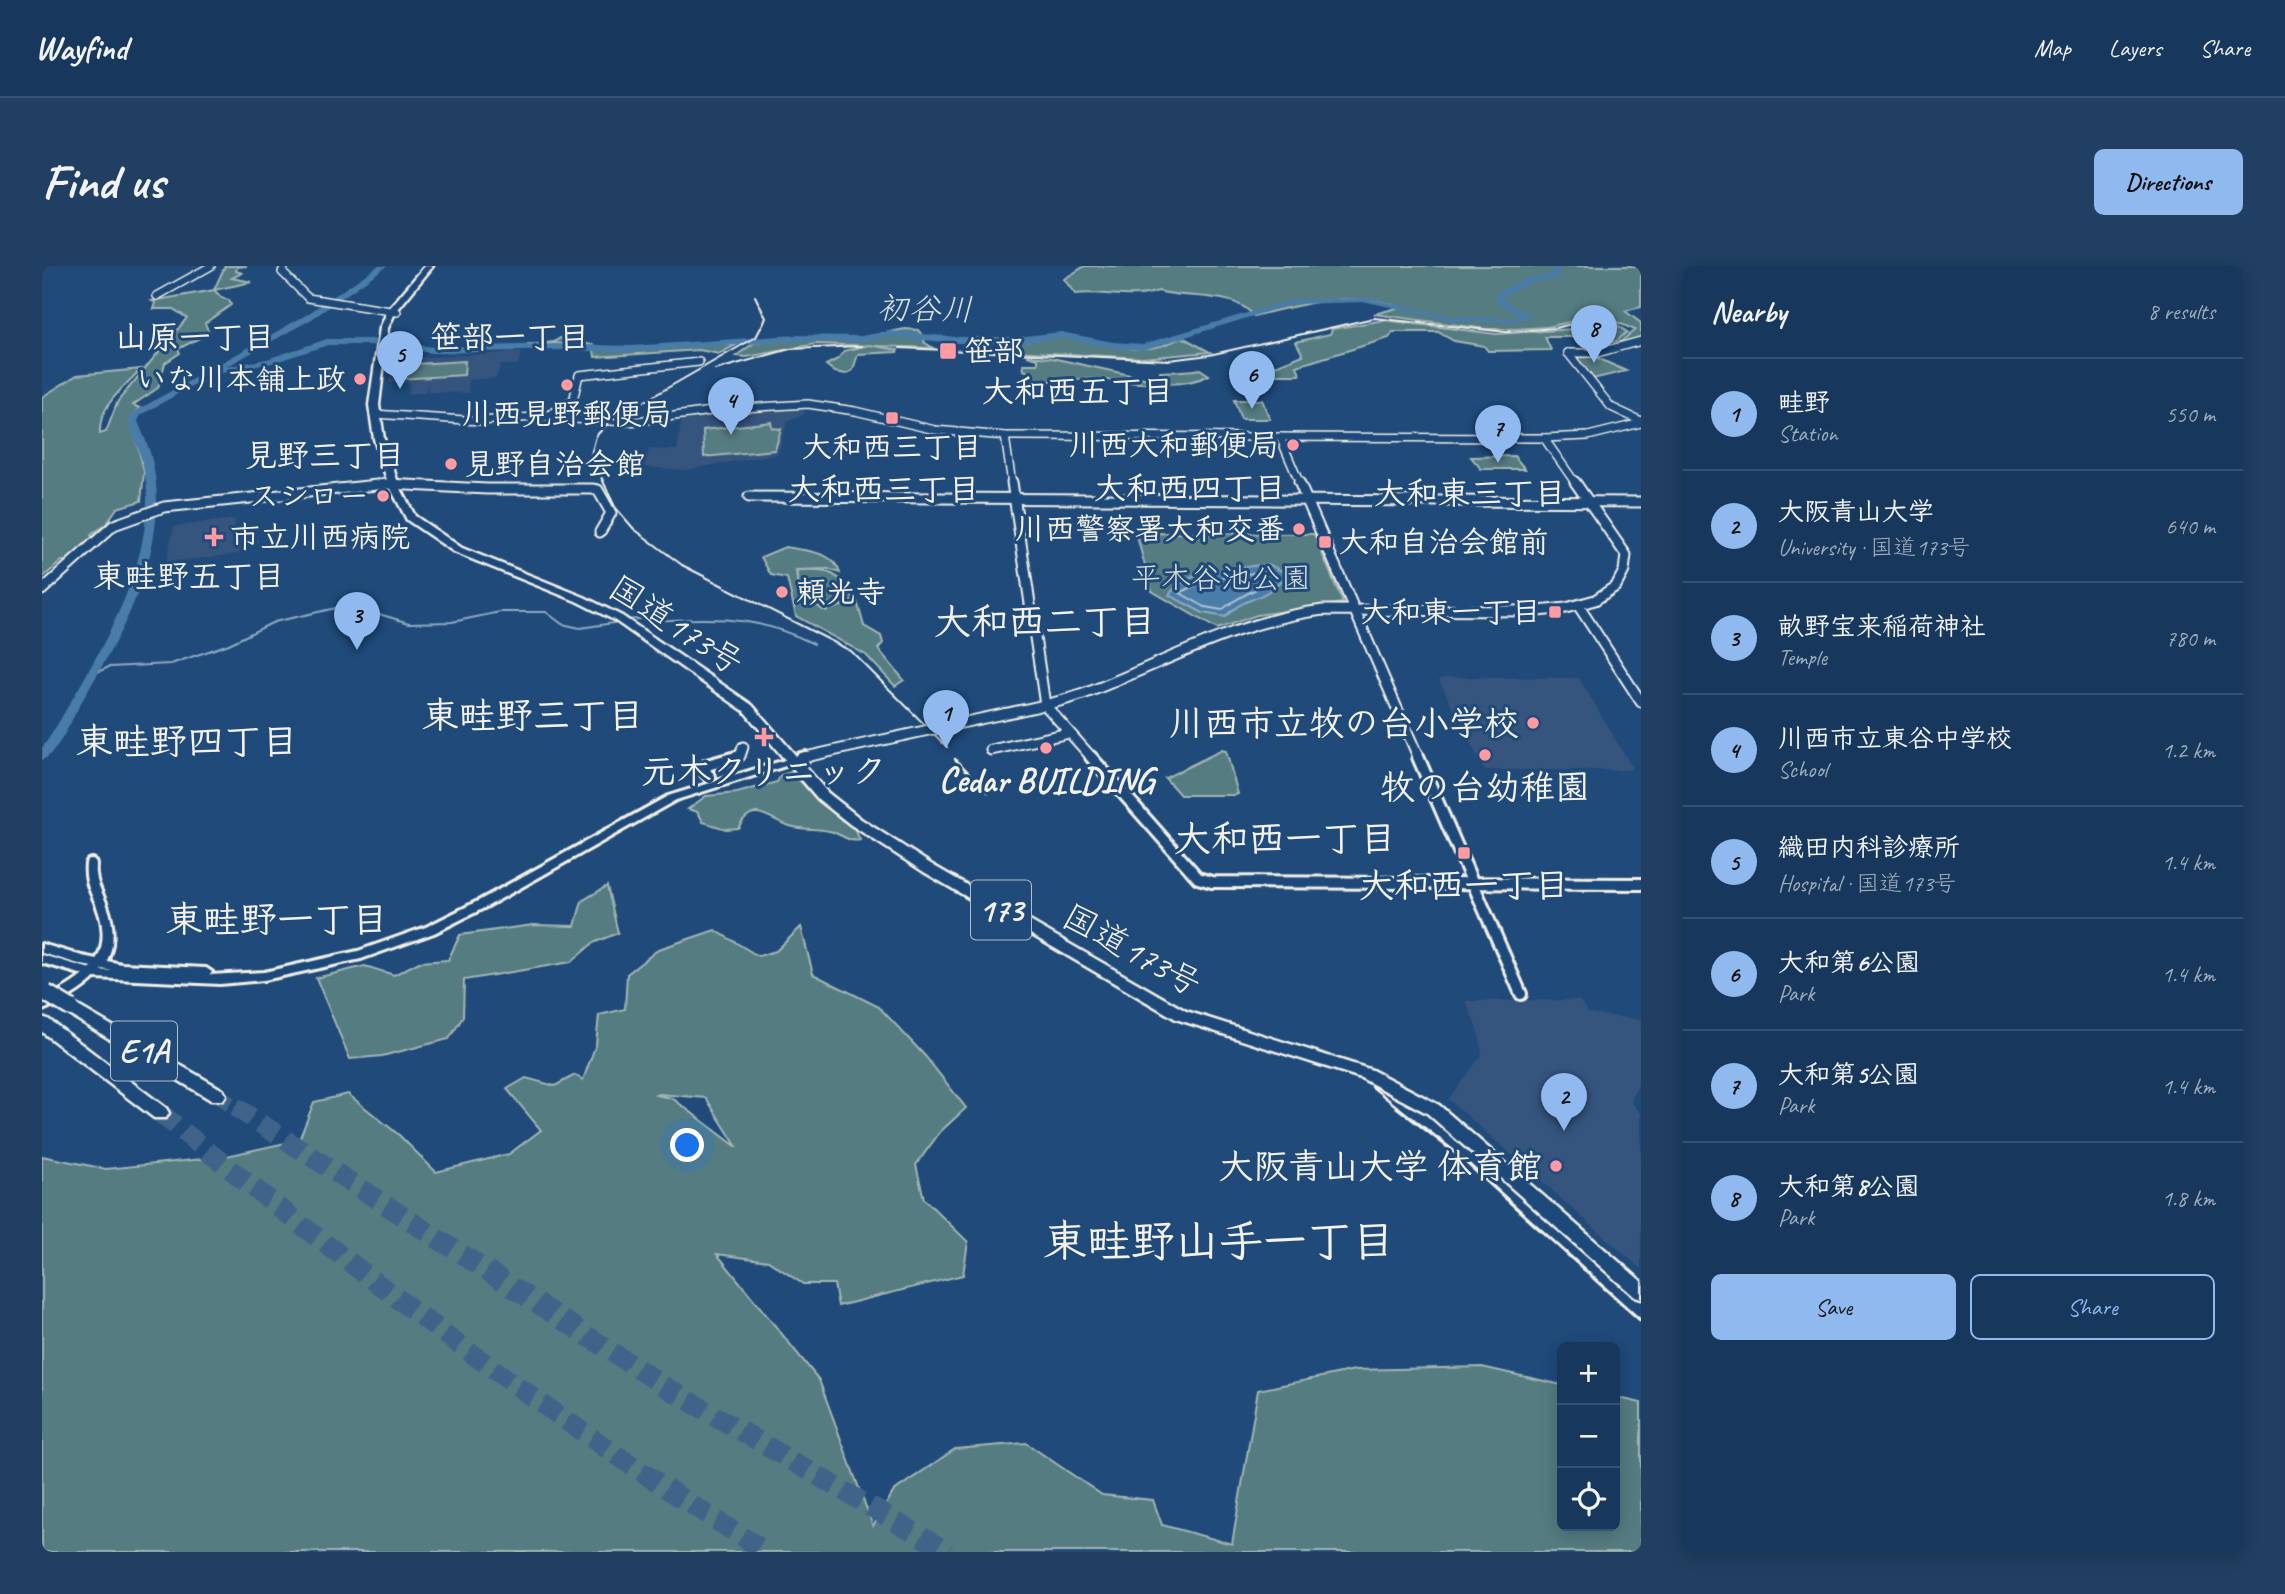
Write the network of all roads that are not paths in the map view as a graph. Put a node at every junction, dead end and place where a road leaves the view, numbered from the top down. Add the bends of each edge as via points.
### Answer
1 (211, 266) edge
2 (285, 266) edge
3 (429, 266) edge
4 (436, 266) edge
5 (157, 296) dead end
6 (394, 312) junction
7 (1641, 341) edge
8 (699, 362) dead end
9 (379, 414) junction
10 (545, 417) junction
11 (1641, 422) edge
12 (1006, 436) junction
13 (1280, 437) junction
14 (1544, 438) junction
15 (397, 483) junction
16 (749, 497) dead end
17 (1015, 499) junction
18 (1307, 500) junction
19 (1588, 502) junction
20 (1641, 502) edge
21 (600, 532) dead end
22 (42, 590) edge
23 (1578, 605) junction
24 (1354, 610) junction
25 (1641, 702) edge
26 (1045, 705) junction
27 (1069, 733) junction
28 (743, 747) dead end
29 (991, 750) dead end
30 (795, 759) junction
31 (710, 778) junction
32 (654, 803) junction
33 (91, 864) dead end
34 (1473, 883) junction
35 (1641, 884) edge
36 (42, 948) edge
37 (42, 959) edge
38 (97, 969) junction
39 (1521, 995) dead end
40 (43, 996) edge
41 (42, 1023) edge
42 (217, 1095) tunnel mouth
43 (160, 1113) tunnel mouth
44 (1641, 1282) edge
45 (1641, 1292) edge

1 - 5 street
2 - 6 street via 282,272 306,296
3 - 6 highway, 国道173号 / 173
4 - 6 highway, 国道173号 / 173
6 - 9 highway, 国道173号 / 173 via 384,344
7 - 11 street via 1597,353 1568,353 1611,407
8 - 10 street via 579,375 573,401
9 - 10 street via 480,421
9 - 15 highway, 国道173号 / 173
10 - 12 street via 629,422 808,404 942,431
11 - 14 street via 1588,436
12 - 13 street
12 - 17 street
13 - 14 street
13 - 18 street
14 - 19 street
15 - 21 street via 598,490 611,513
15 - 22 street via 164,507 125,519
15 - 30 highway, 国道173号 / 173 via 411,517 436,537 618,618 748,708
16 - 17 street
17 - 18 street
17 - 26 street
18 - 19 street
18 - 24 street
19 - 20 street
19 - 23 street via 1626,555 1616,586
23 - 24 street via 1538,611
23 - 25 street
24 - 26 street via 1295,612 1250,622 1084,694
24 - 34 street
26 - 27 street
26 - 30 street, bridge
27 - 29 street
27 - 34 street via 1198,878 1212,882
28 - 31 street via 740,756 707,765 705,772
30 - 31 main road
30 - 32 main road
30 - 44 highway, 国道173号 / 173 via 847,807 898,842 1196,1014 1349,1061 1428,1097 1506,1160
30 - 45 highway, 国道173号 / 173 via 823,796 891,846 1181,1015 1357,1070 1433,1109
31 - 32 main road
32 - 38 main road via 430,930 361,955 264,976 220,980
33 - 38 street via 90,883 106,923 107,948
34 - 35 street
34 - 39 street
36 - 38 main road
37 - 38 main road
38 - 40 street via 86,984
40 - 42 highway, E1A, bridge
41 - 43 highway, E1A

